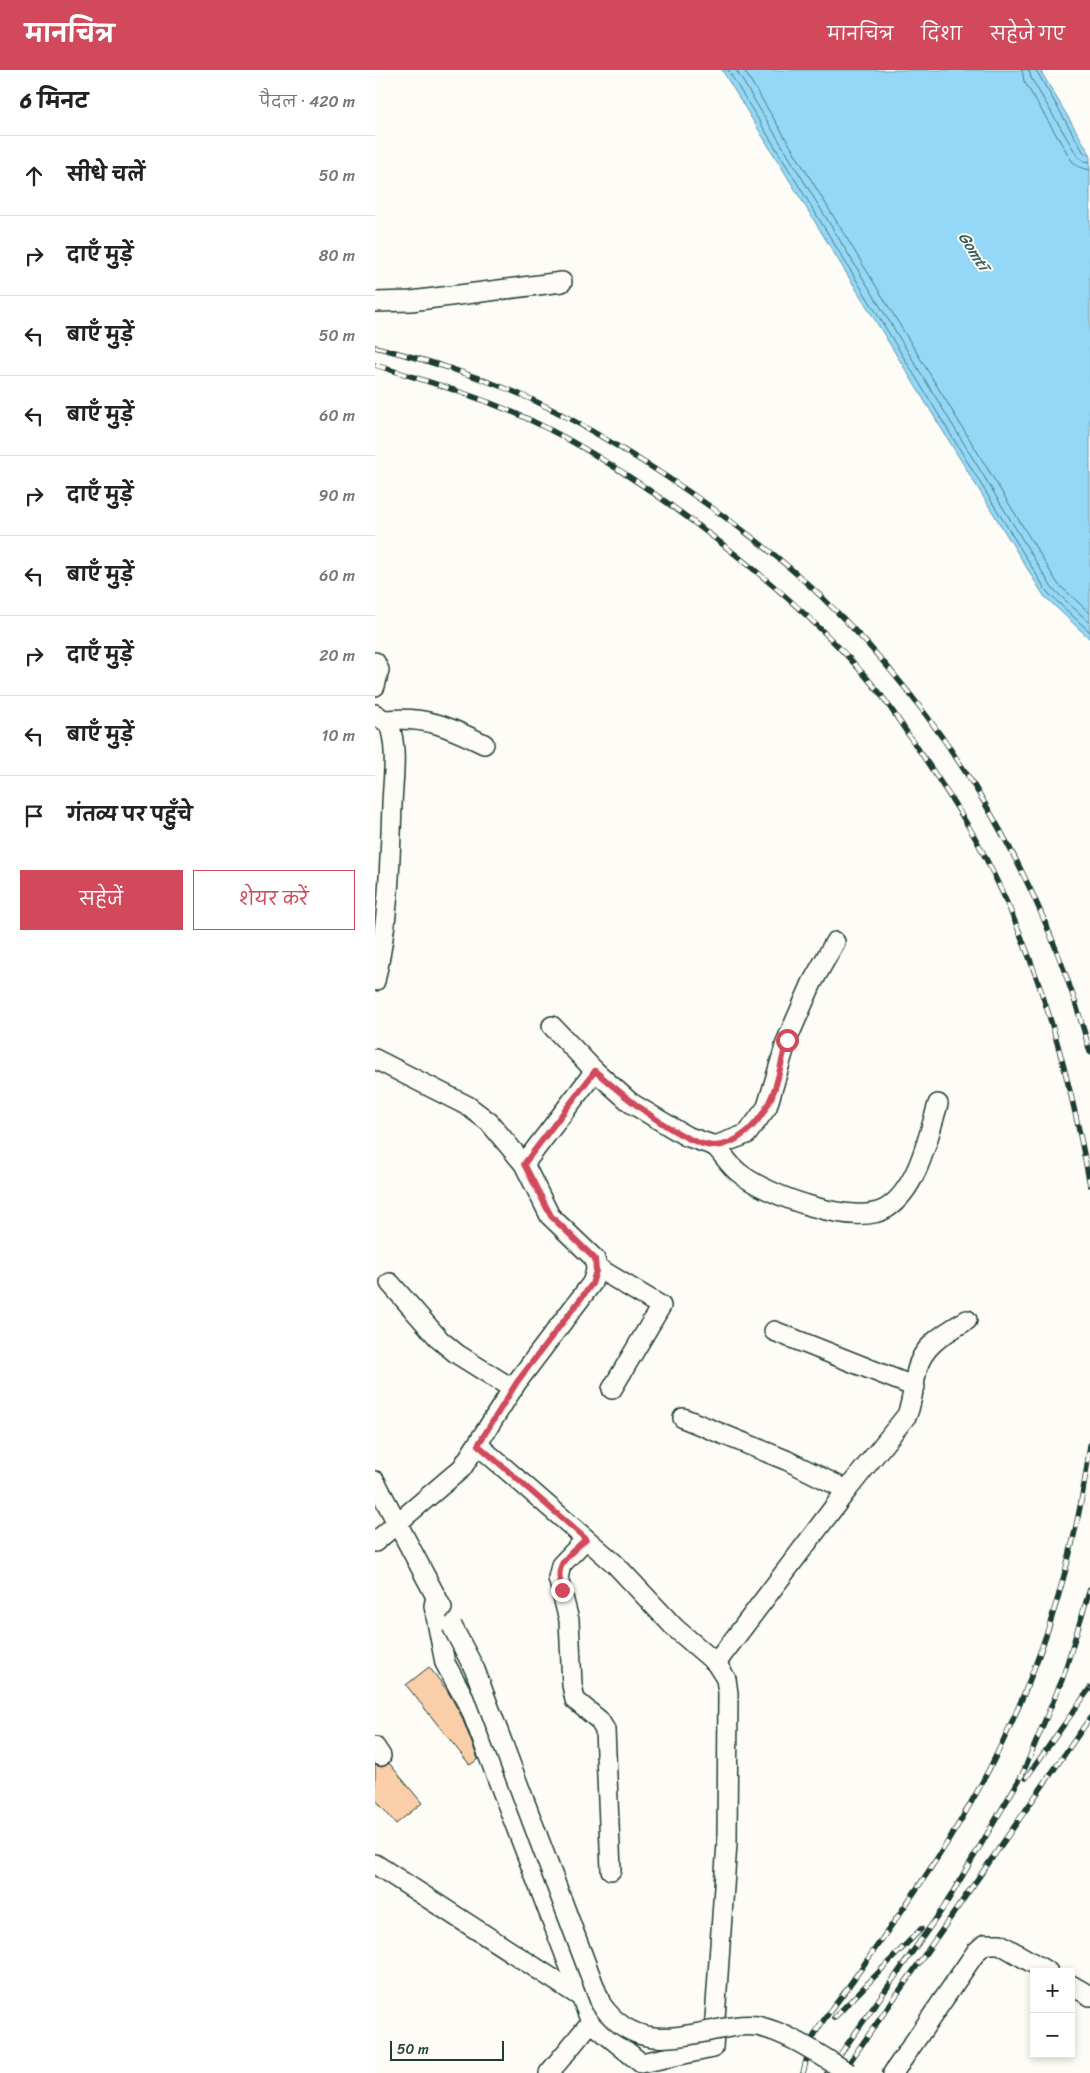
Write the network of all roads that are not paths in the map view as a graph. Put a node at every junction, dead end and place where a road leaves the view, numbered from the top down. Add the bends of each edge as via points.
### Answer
1 (562, 282) dead end
2 (375, 302) edge
3 (375, 662) edge
4 (375, 686) edge
5 (381, 717) edge
6 (484, 744) dead end
7 (835, 942) dead end
8 (375, 981) edge
9 (552, 1026) dead end
10 (375, 1059) edge
11 (595, 1071) junction
12 (938, 1104) dead end
13 (715, 1146) junction
14 (524, 1164) junction
15 (597, 1265) junction
16 (390, 1283) dead end
17 (967, 1320) dead end
18 (774, 1331) dead end
19 (915, 1387) junction
20 (513, 1389) junction
21 (612, 1389) dead end
22 (683, 1418) dead end
23 (478, 1445) junction
24 (375, 1481) edge
25 (847, 1490) junction
26 (397, 1525) junction
27 (586, 1539) junction
28 (375, 1542) edge
29 (435, 1596) junction
30 (716, 1663) junction
31 (375, 1864) edge
32 (611, 1870) dead end
33 (1041, 1968) edge
34 (1075, 1987) edge
35 (1090, 1996) edge
36 (581, 1997) junction
37 (591, 2022) junction
38 (650, 2037) junction
39 (638, 2068) edge
40 (549, 2073) edge
41 (849, 2073) edge
42 (893, 2073) edge

1 - 2 street
3 - 4 street via 379,670
5 - 6 street via 424,720
5 - 8 street via 392,731 394,753 385,930
7 - 13 street via 812,983 787,1040 767,1107 747,1134
9 - 11 street
10 - 14 street via 468,1106 489,1122
11 - 13 street via 631,1103 685,1136
11 - 14 street
12 - 13 street via 923,1155 911,1182 888,1207 872,1215 852,1215 790,1200 737,1172
14 - 15 street via 551,1216 595,1259
15 - 20 street via 592,1284
15 - 21 street via 661,1306
16 - 20 street via 452,1350
17 - 19 street via 929,1346 917,1369
18 - 19 street
19 - 25 street via 907,1416
20 - 23 street
22 - 25 street via 786,1460
23 - 26 street via 462,1468
23 - 27 street
24 - 26 street
25 - 30 street
26 - 28 street
26 - 29 street
27 - 30 street via 615,1564 675,1628
27 - 32 street via 561,1565 558,1578 569,1620 575,1700 599,1720 605,1730
29 - 36 street via 445,1663 471,1710
29 - 38 street, bridge via 475,1670 601,2004 611,2017
30 - 39 street via 726,1680 728,1693 727,1806 713,2048
31 - 36 street
33 - 42 street via 1000,1944 985,1944 976,1952
34 - 35 street
36 - 37 street
37 - 39 street
37 - 40 street
38 - 39 street
38 - 41 street, bridge via 757,2026 789,2038

